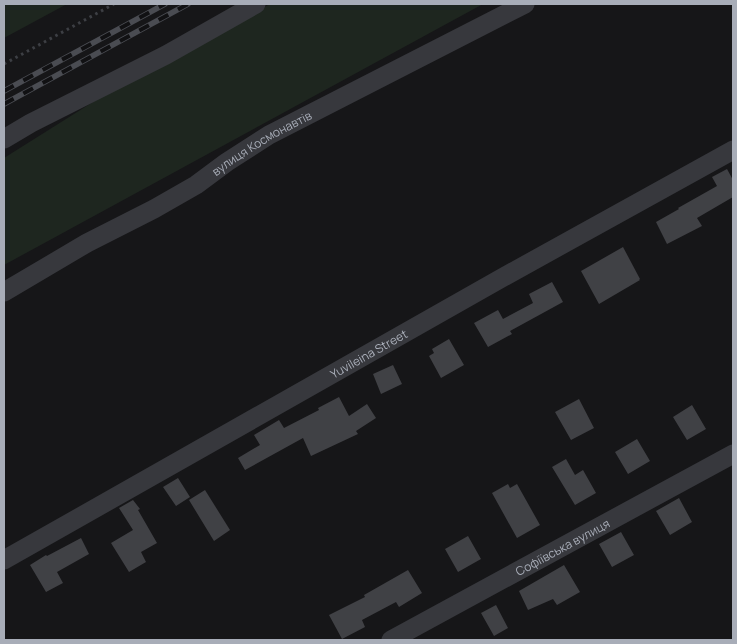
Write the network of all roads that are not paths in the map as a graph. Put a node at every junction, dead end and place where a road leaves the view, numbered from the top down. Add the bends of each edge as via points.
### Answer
1 (256, 4) edge
2 (525, 4) edge
3 (4, 139) edge
4 (733, 150) edge
5 (4, 292) edge
6 (733, 454) edge
7 (4, 560) edge
8 (391, 640) edge

1 - 3 street
2 - 5 street, вулиця Космонавтів via 270,136 196,185
4 - 7 street, Yuvileina Street
6 - 8 street, Софіївська вулиця

